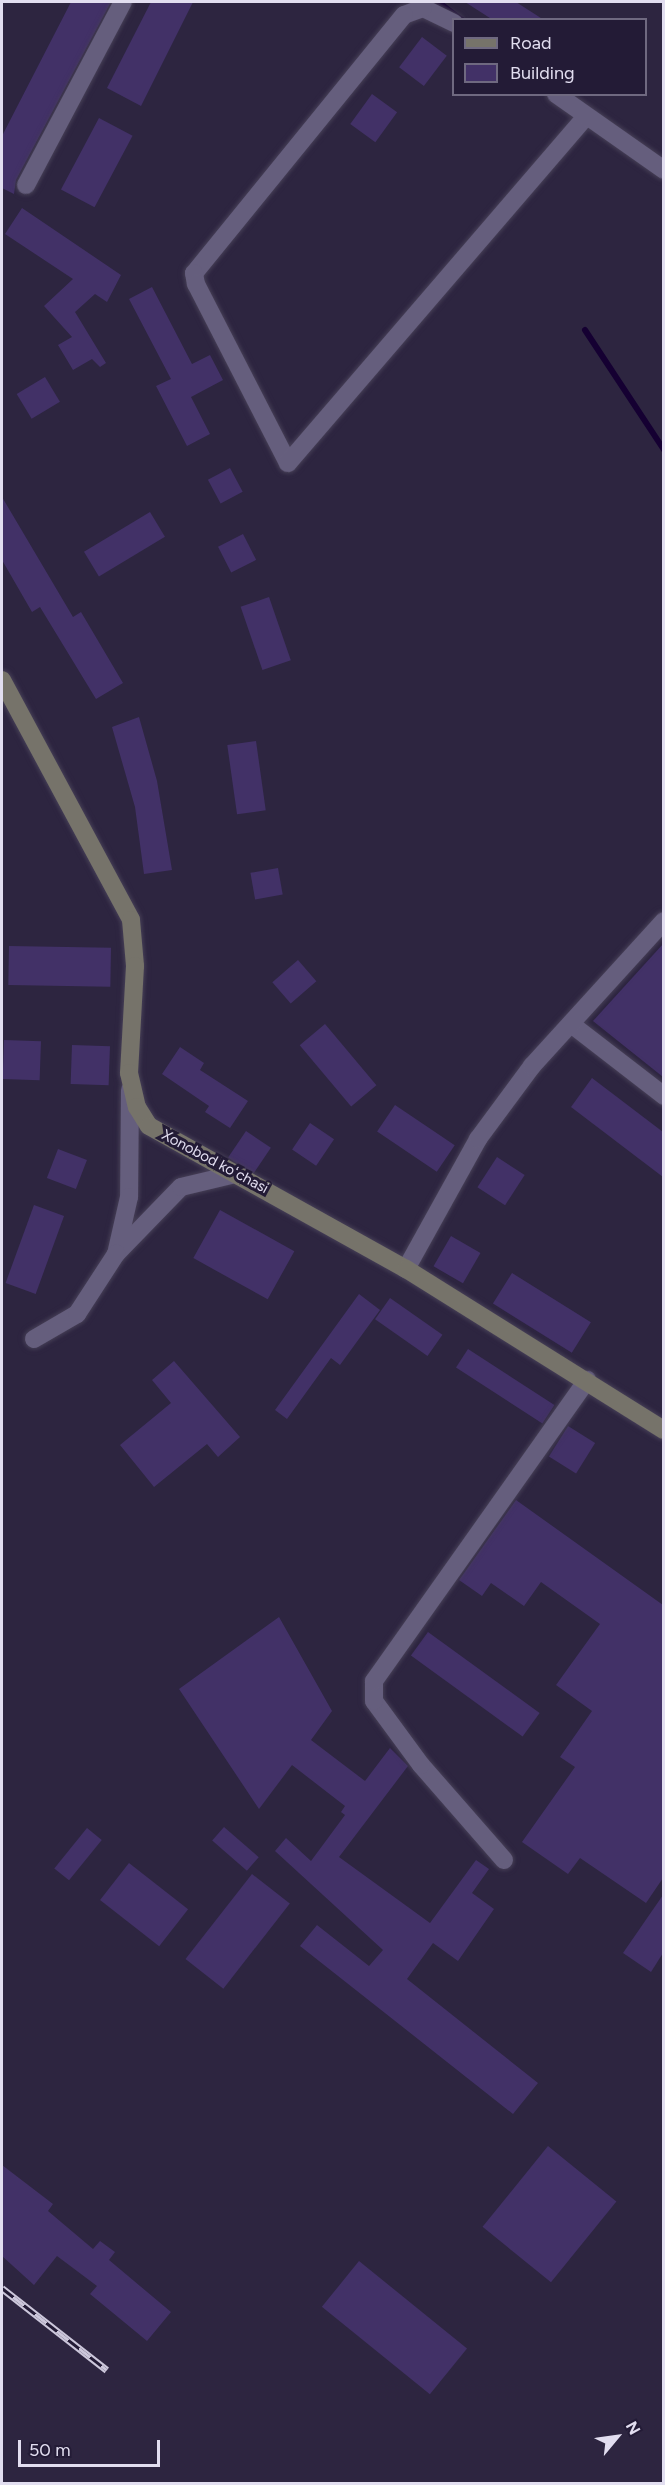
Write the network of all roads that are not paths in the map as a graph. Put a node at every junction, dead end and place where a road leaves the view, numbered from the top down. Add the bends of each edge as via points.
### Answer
1 (123, 2) edge
2 (452, 22) edge
3 (559, 96) edge
4 (586, 116) junction
5 (663, 170) edge
6 (26, 185) dead end
7 (2, 680) edge
8 (663, 921) edge
9 (571, 1024) junction
10 (129, 1073) junction
11 (663, 1096) edge
12 (235, 1174) junction
13 (116, 1254) junction
14 (406, 1269) junction
15 (34, 1339) dead end
16 (587, 1380) junction
17 (663, 1430) edge
18 (504, 1860) dead end

1 - 6 street
2 - 4 street via 423,8 404,15 197,266 196,284 288,463
3 - 4 street
4 - 5 street
7 - 10 main road, Xonobod koʻchasi via 131,921 135,966
8 - 9 street
9 - 11 street
9 - 14 street via 478,1139
10 - 12 main road, Xonobod koʻchasi via 137,1107 149,1126
10 - 13 street via 129,1187
12 - 13 street via 181,1187
12 - 14 main road, Xonobod koʻchasi
13 - 15 street via 77,1314
14 - 16 main road, Xonobod koʻchasi
16 - 17 main road, Xonobod koʻchasi
16 - 18 street via 374,1681 374,1701 421,1765

